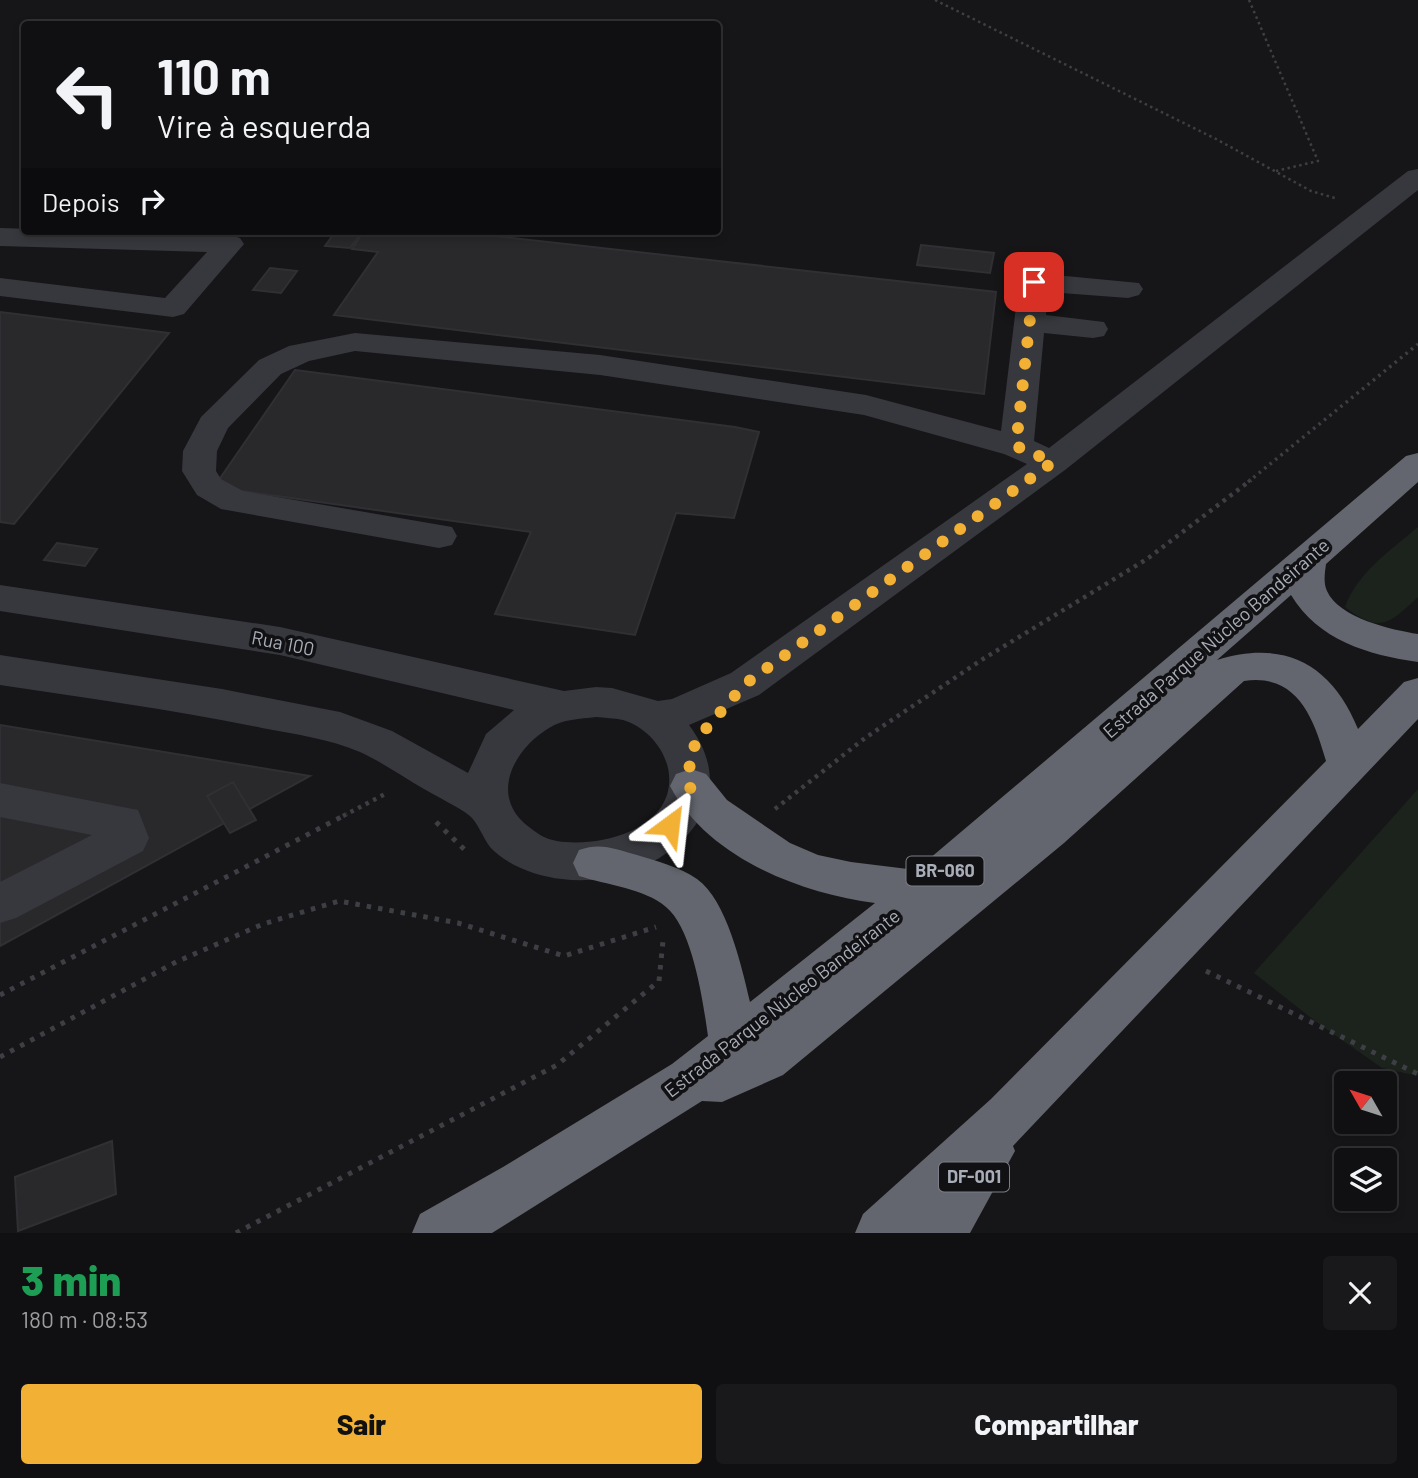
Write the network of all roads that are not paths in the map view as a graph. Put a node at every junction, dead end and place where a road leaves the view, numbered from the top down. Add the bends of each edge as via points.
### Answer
1 (1418, 177) edge
2 (0, 237) edge
3 (0, 287) edge
4 (1128, 289) dead end
5 (1030, 321) junction
6 (1093, 329) dead end
7 (1016, 446) junction
8 (1053, 462) junction
9 (1418, 464) edge
10 (439, 536) dead end
11 (1308, 559) junction
12 (0, 598) edge
13 (1418, 649) edge
14 (0, 670) edge
15 (745, 684) junction
16 (1418, 693) edge
17 (563, 706) junction
18 (654, 717) junction
19 (1349, 767) junction
20 (690, 773) junction
21 (0, 800) edge
22 (487, 805) junction
23 (595, 863) junction
24 (924, 890) junction
25 (2, 902) edge
26 (734, 1045) junction
27 (690, 1081) junction
28 (1009, 1116) junction
29 (439, 1233) edge
30 (882, 1233) edge
31 (934, 1233) edge

1 - 8 street
2 - 3 street via 230,244 173,308
4 - 5 street via 1034,282
5 - 6 street
5 - 7 street
7 - 8 street
7 - 10 street via 853,403 600,365 355,342 300,353 270,367 213,424 200,451 199,471 208,487 234,501
8 - 15 street
9 - 11 highway, Estrada Parque Núcleo Bandeirante / BR-060
11 - 13 highway via 1308,591 1334,619 1391,645
11 - 24 highway, Estrada Parque Núcleo Bandeirante / BR-060
12 - 17 street, Rua 100 via 280,641
14 - 22 street via 222,704 340,728 377,742
15 - 18 street via 678,713
15 - 20 street via 698,738
16 - 19 highway
17 - 18 street via 626,705
17 - 22 street via 511,733 494,755 486,779
18 - 20 street via 675,735
19 - 27 highway via 1335,723 1314,687 1268,665 1231,670 1048,830 765,1059 722,1078
19 - 28 highway
20 - 23 street via 681,814 660,837 630,854
20 - 24 highway via 712,812 774,856 851,881
21 - 25 street via 122,822 127,838
22 - 23 street via 501,830 526,849 558,861
23 - 26 highway via 685,894 717,963
24 - 26 highway, Estrada Parque Núcleo Bandeirante / BR-060
26 - 27 highway, Estrada Parque Núcleo Bandeirante / BR-060
27 - 29 highway, Estrada Parque Núcleo Bandeirante / BR-060
28 - 30 highway
28 - 31 highway, DF-001 via 955,1209

